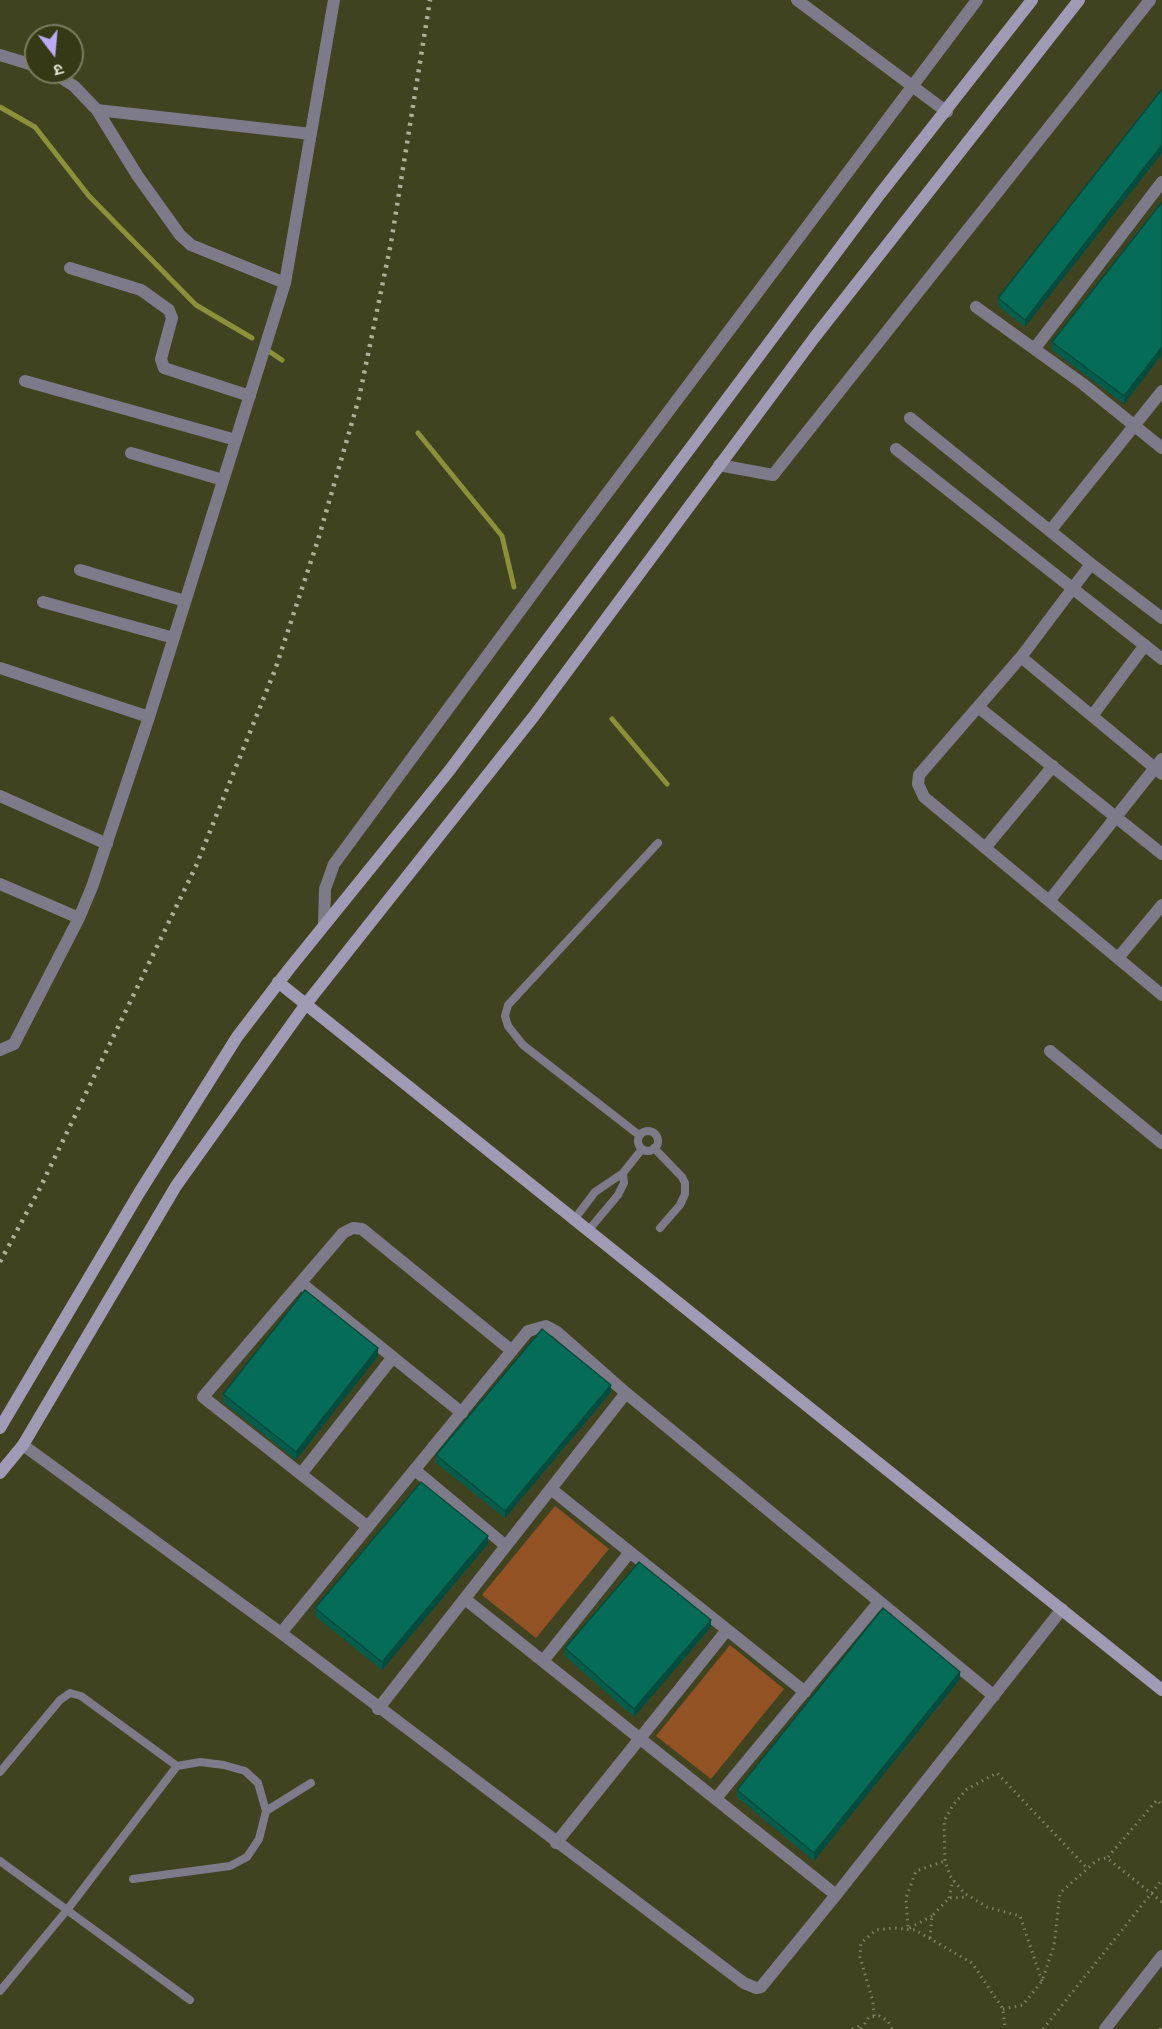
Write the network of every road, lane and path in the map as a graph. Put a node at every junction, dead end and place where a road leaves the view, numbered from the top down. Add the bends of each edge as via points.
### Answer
1 (334, 0) edge
2 (797, 0) edge
3 (977, 0) edge
4 (1032, 0) edge
5 (1079, 0) edge
6 (1150, 0) edge
7 (0, 55) edge
8 (24, 62) edge
9 (71, 84) edge
10 (913, 86) junction
11 (97, 110) junction
12 (947, 112) junction
13 (311, 134) junction
14 (1162, 182) edge
15 (70, 268) dead end
16 (285, 283) junction
17 (976, 307) dead end
18 (1035, 348) junction
19 (25, 381) dead end
20 (1162, 391) edge
21 (250, 396) junction
22 (910, 418) dead end
23 (1135, 427) junction
24 (236, 440) junction
25 (1162, 448) edge
26 (896, 449) dead end
27 (131, 453) dead end
28 (719, 465) junction
29 (224, 480) junction
30 (1050, 531) junction
31 (1091, 564) junction
32 (80, 570) dead end
33 (1072, 589) junction
34 (185, 601) junction
35 (43, 602) dead end
36 (1162, 618) edge
37 (174, 638) junction
38 (1144, 645) junction
39 (1021, 657) junction
40 (1162, 659) edge
41 (0, 668) edge
42 (978, 707) junction
43 (1092, 716) junction
44 (149, 717) junction
45 (1053, 766) junction
46 (1160, 767) edge
47 (0, 796) edge
48 (1115, 816) junction
49 (658, 843) dead end
50 (107, 844) junction
51 (985, 848) junction
52 (1162, 854) edge
53 (0, 884) edge
54 (1049, 901) junction
55 (1162, 906) edge
56 (79, 918) junction
57 (324, 925) junction
58 (1118, 958) junction
59 (278, 982) junction
60 (1162, 994) edge
61 (306, 1004) junction
62 (0, 1050) edge
63 (1050, 1051) dead end
64 (639, 1135) junction
65 (1162, 1143) edge
66 (654, 1148) junction
67 (642, 1149) junction
68 (622, 1173) junction
69 (573, 1221) junction
70 (660, 1228) dead end
71 (587, 1232) junction
72 (301, 1283) junction
73 (512, 1351) junction
74 (393, 1358) junction
75 (626, 1393) junction
76 (462, 1413) junction
77 (0, 1428) edge
78 (23, 1444) junction
79 (415, 1470) junction
80 (0, 1473) edge
81 (301, 1474) junction
82 (551, 1489) junction
83 (368, 1527) junction
84 (506, 1546) junction
85 (630, 1552) junction
86 (465, 1599) junction
87 (879, 1602) junction
88 (1062, 1609) junction
89 (727, 1630) junction
90 (281, 1633) junction
91 (543, 1661) junction
92 (1162, 1690) edge
93 (805, 1692) junction
94 (994, 1696) junction
95 (378, 1709) junction
96 (641, 1737) junction
97 (177, 1766) junction
98 (0, 1772) edge
99 (312, 1783) dead end
100 (717, 1797) junction
101 (1162, 1805) edge
102 (266, 1811) junction
103 (556, 1843) junction
104 (1107, 1858) junction
105 (0, 1862) edge
106 (945, 1862) junction
107 (1087, 1868) junction
108 (133, 1879) dead end
109 (953, 1880) junction
110 (1162, 1880) edge
111 (1152, 1893) junction
112 (836, 1895) junction
113 (969, 1897) junction
114 (949, 1898) junction
115 (1162, 1902) edge
116 (67, 1910) junction
117 (932, 1916) junction
118 (908, 1929) junction
119 (930, 1939) junction
120 (1162, 1956) edge
121 (1042, 1981) junction
122 (0, 1991) edge
123 (190, 2000) dead end
124 (1003, 2009) junction
125 (874, 2016) junction
126 (862, 2027) edge
127 (852, 2029) edge
128 (892, 2029) edge
129 (1005, 2029) edge
130 (1043, 2029) edge
131 (1105, 2029) edge

1 - 13 street
2 - 10 street
3 - 10 street
4 - 12 main road
5 - 28 main road
6 - 28 street via 773,475
7 - 8 street
9 - 11 street
10 - 12 street
10 - 57 street via 334,864 325,889
11 - 13 street
11 - 16 street via 180,236 212,256
12 - 57 main road via 880,194 449,771
13 - 16 street
14 - 18 street
15 - 21 street via 141,290 169,310 172,318 161,359 164,368
16 - 21 street
17 - 18 street
18 - 23 street
19 - 24 street
20 - 23 street
21 - 24 street
22 - 30 street
23 - 25 street
23 - 30 street
24 - 29 street
26 - 33 street
27 - 29 street
28 - 61 main road via 534,716
29 - 34 street
30 - 31 street
31 - 33 street
31 - 36 street
32 - 34 street
33 - 38 street
33 - 39 street
34 - 37 street
35 - 37 street
37 - 44 street
38 - 40 street
38 - 43 street
39 - 42 street
39 - 43 street
41 - 44 street
42 - 45 street
42 - 51 street via 919,776 918,784 924,797
43 - 46 street
44 - 50 street
45 - 48 street
45 - 51 street
46 - 48 street
47 - 50 street
48 - 52 street
48 - 54 street
49 - 64 lane via 508,1005 505,1016 524,1045
50 - 56 street
51 - 54 street
53 - 56 street
54 - 58 street
55 - 58 street
56 - 62 street via 14,1044
57 - 59 main road
58 - 60 street
59 - 61 main road
59 - 77 main road via 237,1037 139,1193
61 - 69 main road
61 - 78 main road via 176,1186
63 - 65 street
64 - 66 lane via 644,1131 654,1133
64 - 67 lane via 637,1141
66 - 67 lane
66 - 70 lane via 682,1177 686,1194
67 - 68 lane
68 - 69 lane via 595,1192
68 - 71 lane via 624,1183 618,1196
69 - 71 main road
71 - 88 main road
72 - 73 street via 344,1233 362,1228
72 - 74 street
72 - 81 street via 203,1397
73 - 75 street via 528,1330 546,1326
73 - 76 street
74 - 76 street
74 - 81 street
75 - 82 street
75 - 87 street
76 - 79 street
78 - 80 main road
78 - 90 street
79 - 83 street
79 - 84 street
81 - 83 street
82 - 84 street
82 - 85 street
83 - 90 street
84 - 86 street
85 - 89 street
85 - 91 street
86 - 91 street
86 - 95 street
87 - 93 street
87 - 94 street
88 - 92 main road
88 - 94 street
89 - 93 street
89 - 96 street
90 - 95 street
91 - 96 street
93 - 100 street
94 - 112 street
95 - 103 street
96 - 100 street
96 - 103 street
97 - 98 lane via 81,1696 70,1693
97 - 102 lane via 200,1762 245,1770 258,1783
97 - 116 lane
99 - 102 lane
100 - 112 street
101 - 104 path via 1157,1800
102 - 108 lane via 259,1839 247,1857 230,1866
103 - 112 street via 756,1988 761,1987
104 - 107 path
104 - 111 path
105 - 116 lane
106 - 107 path via 944,1821 953,1805 967,1789 997,1773
106 - 109 path
106 - 118 path via 916,1871 906,1899
107 - 121 path via 1060,1893 1054,1946
109 - 113 path
109 - 114 path
110 - 111 path
111 - 115 path
111 - 130 path
113 - 114 path
113 - 121 path via 987,1907 1020,1916
114 - 117 path
116 - 122 lane
116 - 123 lane
117 - 118 path
117 - 119 path
118 - 119 path
118 - 125 path via 876,1930 861,1942 860,1957
119 - 124 path via 972,1963
120 - 131 street
121 - 124 path via 1023,2004
124 - 129 path
125 - 126 path
125 - 128 path via 884,2018
126 - 127 path

